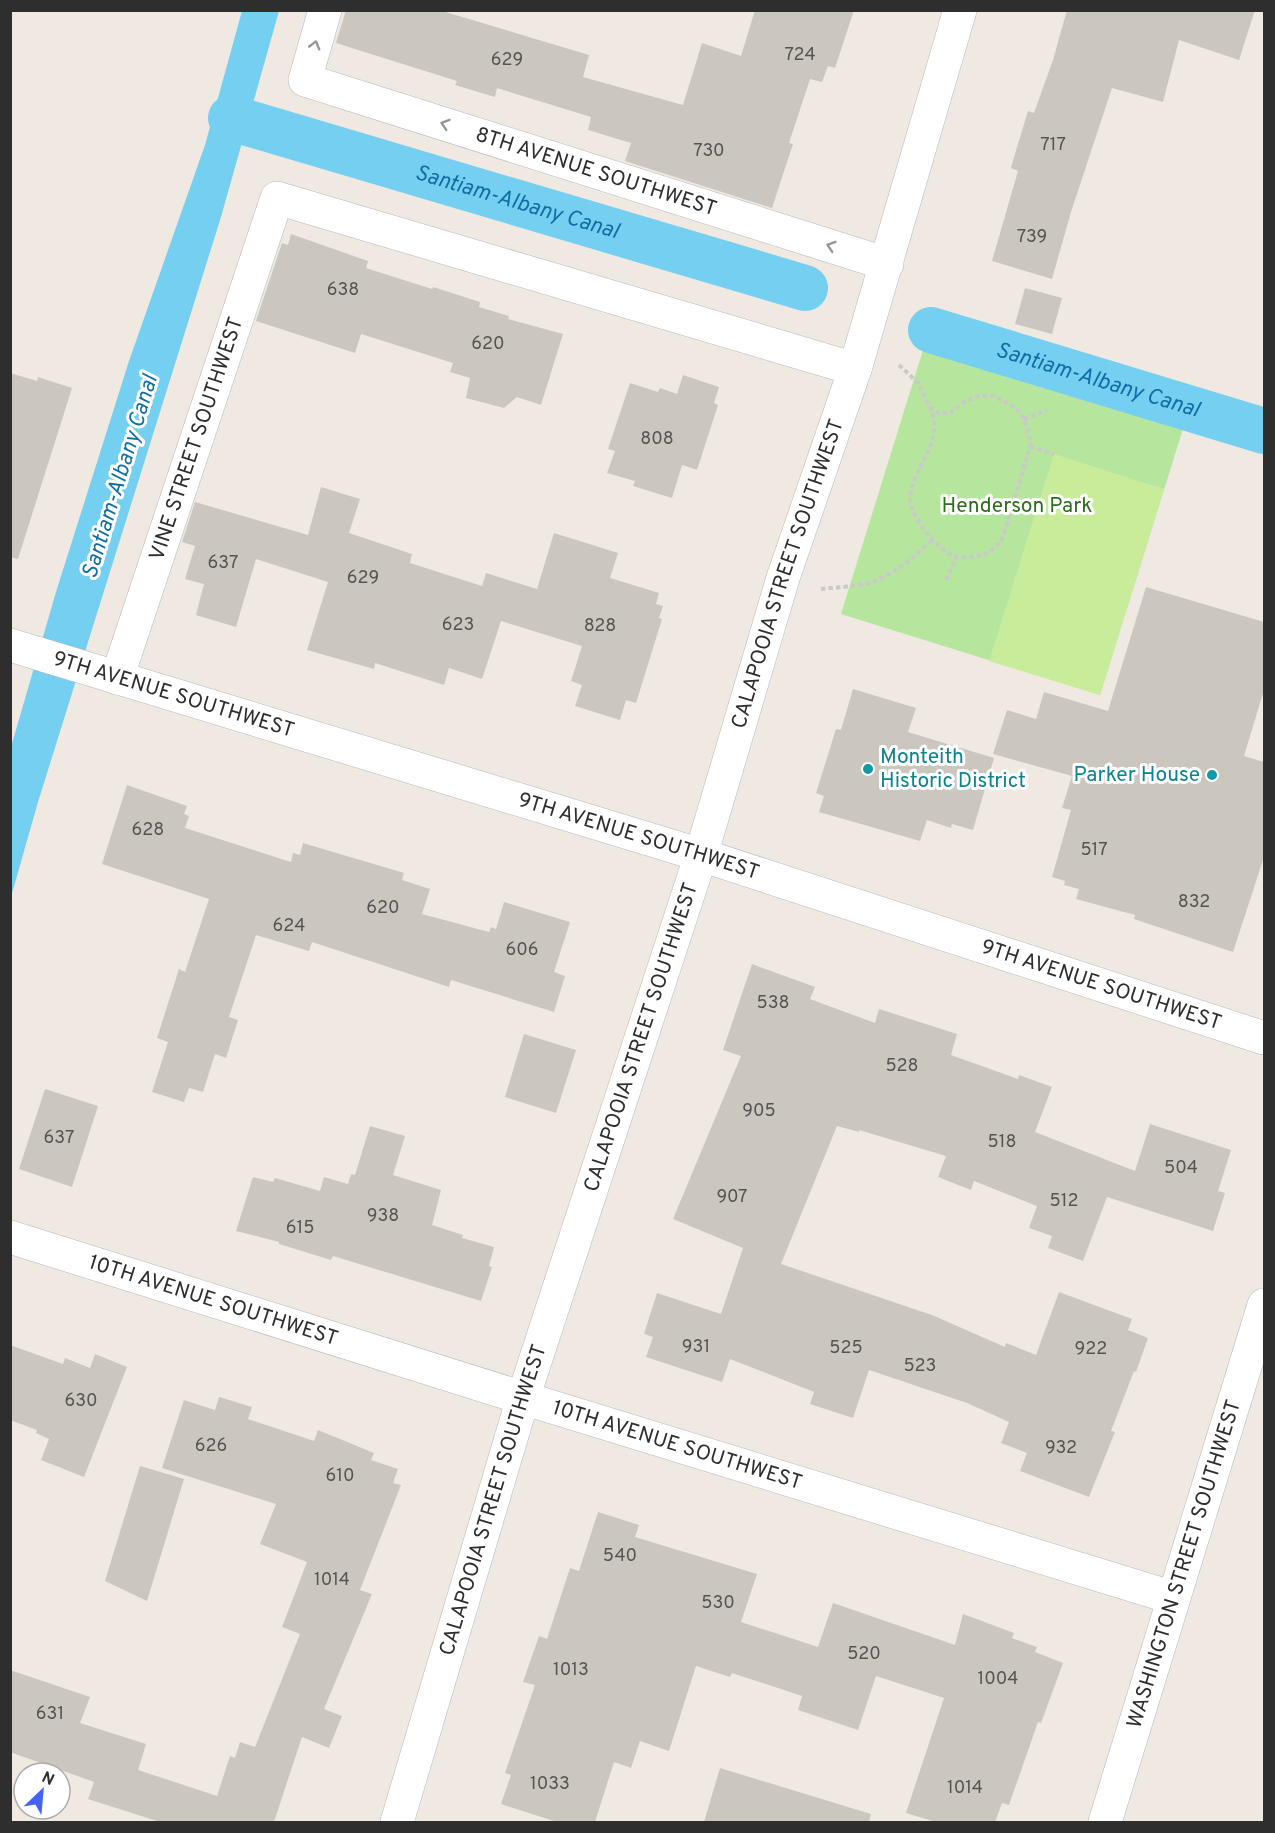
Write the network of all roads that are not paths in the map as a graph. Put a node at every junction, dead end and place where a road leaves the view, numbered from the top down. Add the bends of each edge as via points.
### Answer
1 (325, 10) edge
2 (960, 10) edge
3 (887, 264) junction
4 (855, 369) junction
5 (23, 648) edge
6 (105, 675) junction
7 (701, 855) junction
8 (1264, 1038) edge
9 (10, 1237) edge
10 (1264, 1305) edge
11 (524, 1398) junction
12 (1174, 1598) junction
13 (397, 1822) edge
14 (1105, 1822) edge

3 -> 1 street, 8TH AVENUE SOUTHWEST via 305,80
2 - 3 street, CALAPOOIA STREET SOUTHWEST
3 - 4 street, CALAPOOIA STREET SOUTHWEST
4 - 6 street, VINE STREET SOUTHWEST via 277,198
4 - 7 street, CALAPOOIA STREET SOUTHWEST via 778,594
5 - 6 street, 9TH AVENUE SOUTHWEST
6 - 7 street, 9TH AVENUE SOUTHWEST
7 - 8 street, 9TH AVENUE SOUTHWEST
7 - 11 street, CALAPOOIA STREET SOUTHWEST
9 - 11 street, 10TH AVENUE SOUTHWEST
10 - 12 street, WASHINGTON STREET SOUTHWEST
11 - 12 street, 10TH AVENUE SOUTHWEST
11 - 13 street, CALAPOOIA STREET SOUTHWEST
12 - 14 street, WASHINGTON STREET SOUTHWEST

